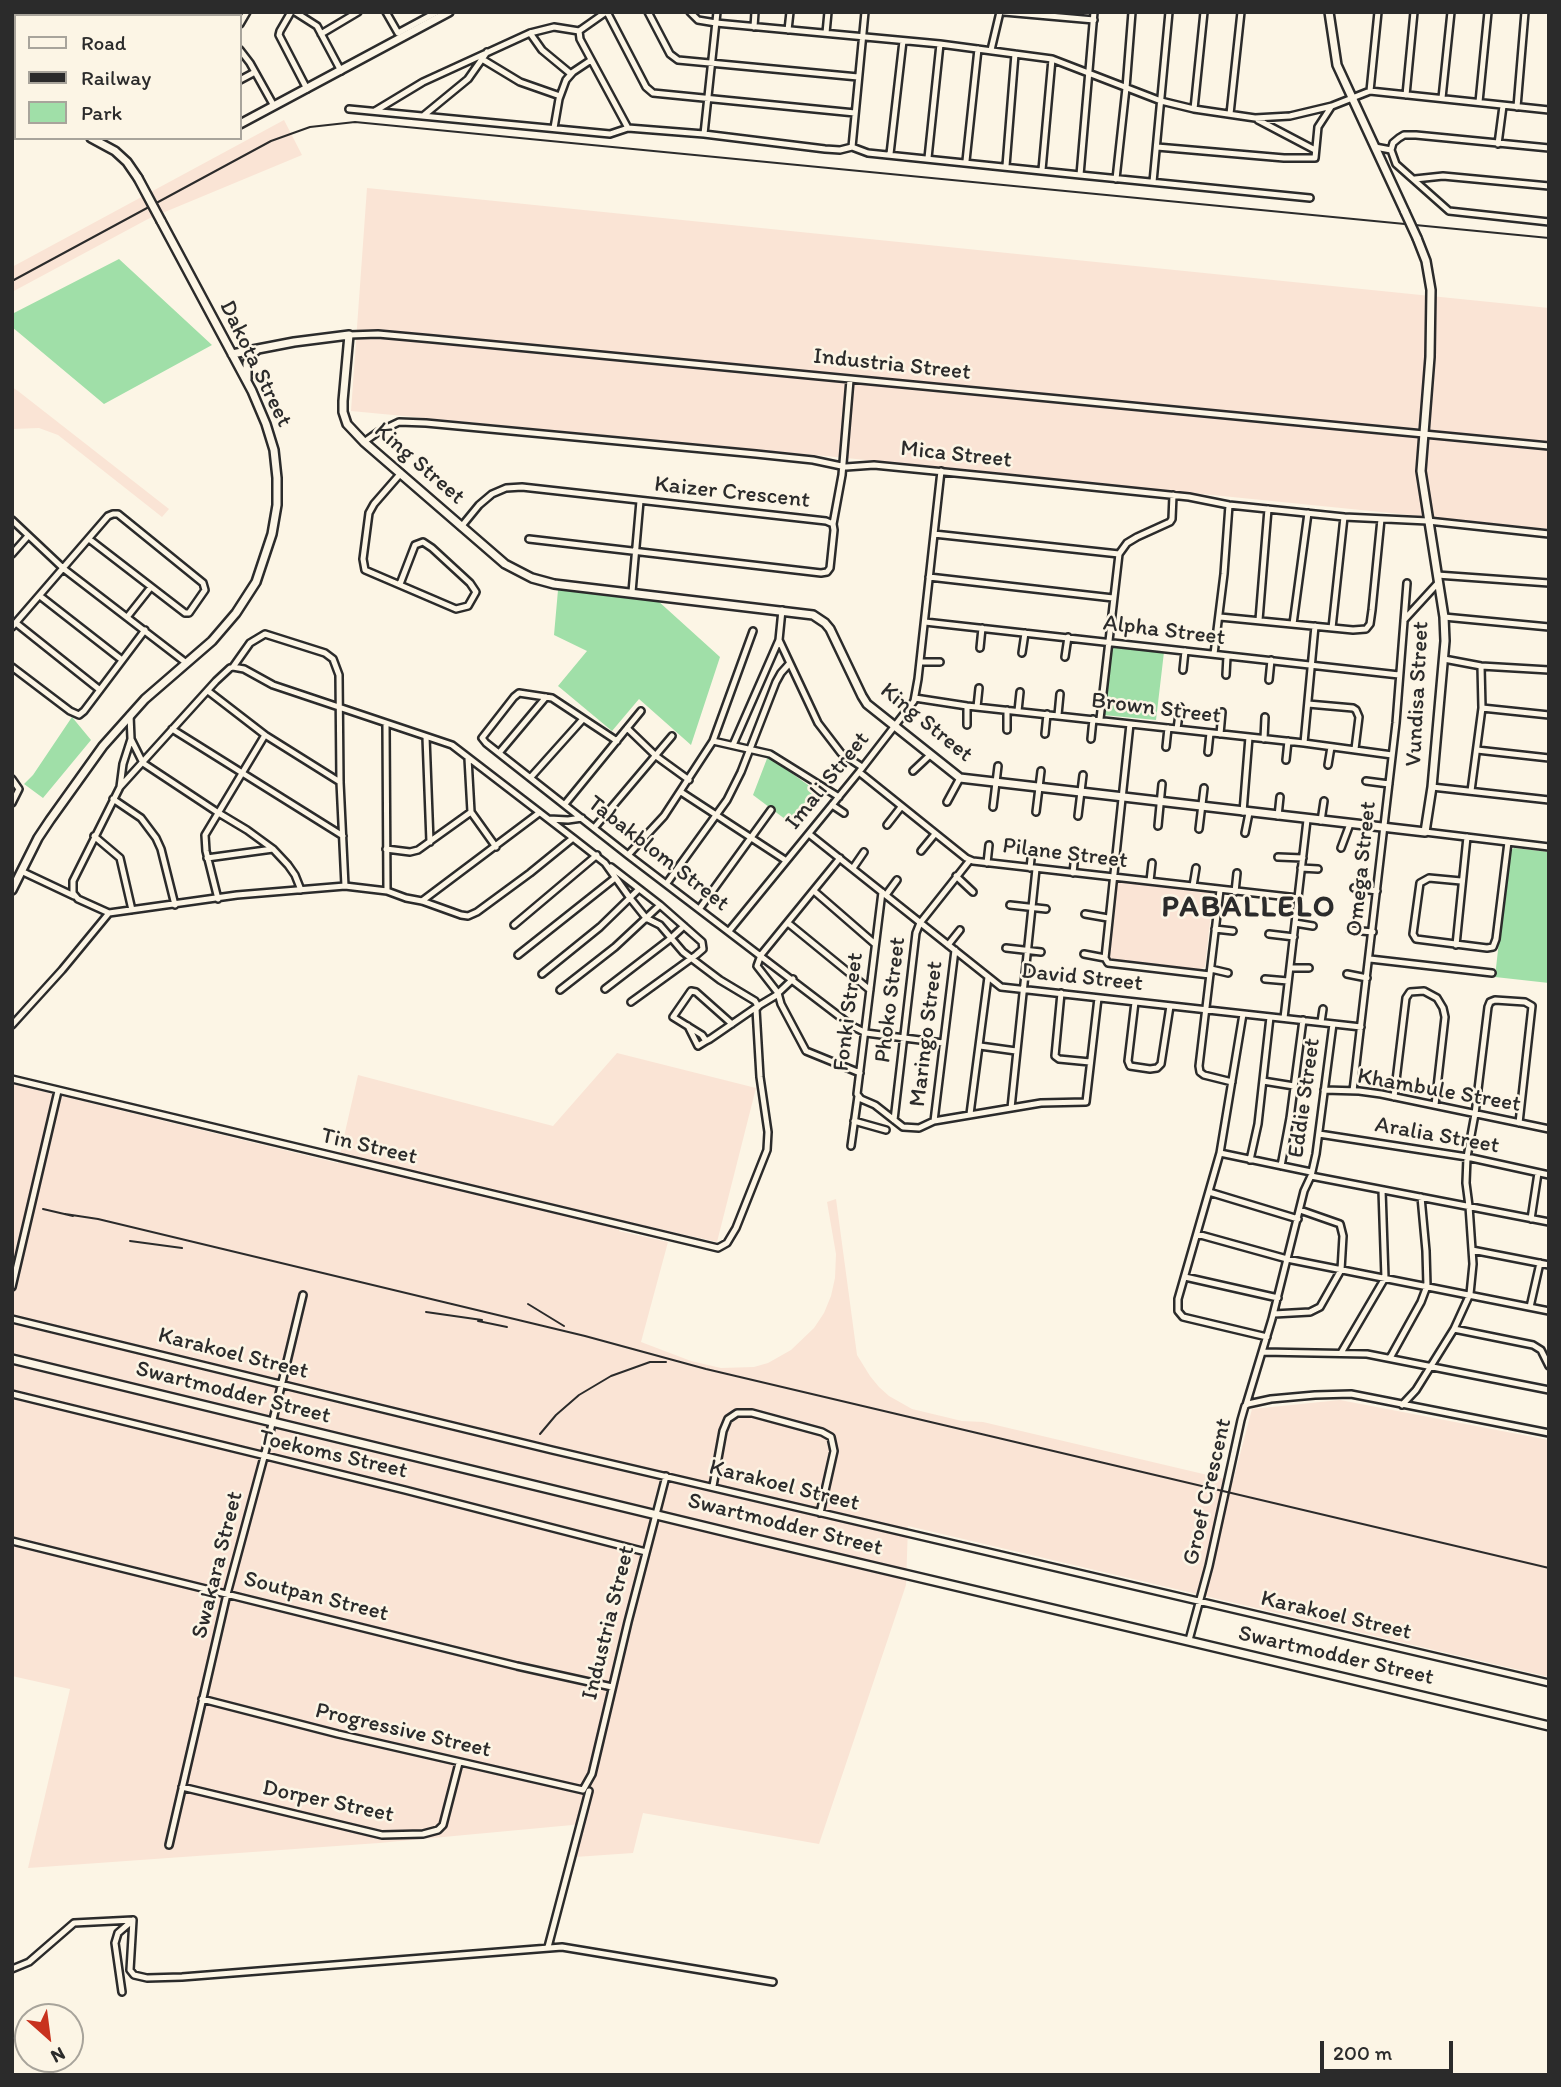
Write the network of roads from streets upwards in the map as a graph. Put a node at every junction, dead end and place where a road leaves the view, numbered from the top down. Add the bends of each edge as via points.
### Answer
1 (293, 12) edge
2 (358, 12) edge
3 (386, 12) edge
4 (437, 12) edge
5 (449, 12) edge
6 (607, 12) edge
7 (648, 12) edge
8 (690, 12) edge
9 (717, 12) edge
10 (755, 12) edge
11 (790, 12) edge
12 (828, 12) edge
13 (865, 12) edge
14 (1002, 12) edge
15 (1094, 12) edge
16 (1132, 12) edge
17 (1169, 12) edge
18 (1204, 12) edge
19 (1241, 12) edge
20 (1329, 12) edge
21 (1377, 12) edge
22 (1414, 12) edge
23 (1451, 12) edge
24 (1488, 12) edge
25 (1525, 12) edge
26 (1094, 20) junction
27 (716, 23) junction
28 (754, 27) junction
29 (789, 30) junction
30 (579, 31) junction
31 (530, 33) junction
32 (825, 33) junction
33 (321, 34) junction
34 (400, 36) junction
35 (863, 37) junction
36 (903, 41) junction
37 (940, 44) junction
38 (978, 49) junction
39 (991, 51) junction
40 (487, 52) junction
41 (242, 53) edge
42 (1015, 54) junction
43 (482, 59) junction
44 (1052, 59) junction
45 (591, 60) junction
46 (711, 62) junction
47 (341, 71) junction
48 (255, 72) junction
49 (1089, 74) junction
50 (571, 75) junction
51 (858, 77) junction
52 (242, 79) edge
53 (1126, 88) junction
54 (307, 89) junction
55 (1370, 91) junction
56 (1406, 95) junction
57 (560, 96) junction
58 (708, 98) junction
59 (1352, 98) junction
60 (1442, 98) junction
61 (1161, 101) junction
62 (1479, 102) junction
63 (274, 106) junction
64 (1332, 106) junction
65 (1503, 106) junction
66 (1517, 107) junction
67 (349, 109) dead end
68 (1194, 109) junction
69 (1549, 110) edge
70 (375, 111) junction
71 (855, 113) junction
72 (1230, 114) junction
73 (422, 116) junction
74 (1255, 118) junction
75 (242, 123) edge
76 (554, 128) junction
77 (628, 128) junction
78 (704, 134) junction
79 (95, 140) edge
80 (1498, 144) junction
81 (852, 147) junction
82 (1157, 147) junction
83 (1375, 147) junction
84 (1549, 148) edge
85 (1315, 150) junction
86 (1391, 150) junction
87 (891, 154) junction
88 (928, 158) junction
89 (966, 162) junction
90 (1006, 166) junction
91 (1042, 170) junction
92 (1080, 175) junction
93 (1116, 179) junction
94 (1415, 179) junction
95 (1153, 182) junction
96 (1549, 186) edge
97 (1310, 198) dead end
98 (1549, 222) edge
99 (349, 335) junction
100 (265, 347) junction
101 (232, 354) junction
102 (850, 380) junction
103 (247, 382) junction
104 (1424, 434) junction
105 (364, 442) junction
106 (1549, 446) edge
107 (842, 466) junction
108 (941, 471) junction
109 (401, 473) junction
110 (1173, 495) junction
111 (640, 501) junction
112 (1229, 505) junction
113 (1268, 509) junction
114 (1308, 513) junction
115 (1343, 517) junction
116 (1381, 519) junction
117 (12, 520) edge
118 (1427, 520) junction
119 (833, 524) junction
120 (461, 527) junction
121 (934, 534) junction
122 (1549, 534) edge
123 (28, 536) junction
124 (89, 539) junction
125 (529, 539) dead end
126 (634, 552) junction
127 (12, 554) edge
128 (1119, 554) junction
129 (64, 569) junction
130 (929, 577) junction
131 (1437, 579) junction
132 (1407, 583) dead end
133 (1549, 583) edge
134 (400, 584) junction
135 (151, 587) junction
136 (632, 592) junction
137 (40, 596) junction
138 (1113, 598) junction
139 (782, 610) junction
140 (128, 616) junction
141 (1220, 617) junction
142 (1444, 617) junction
143 (1259, 620) junction
144 (1405, 620) junction
145 (925, 622) junction
146 (1293, 624) junction
147 (14, 625) edge
148 (1315, 626) junction
149 (1549, 627) edge
150 (982, 628) junction
151 (1332, 628) junction
152 (145, 631) junction
153 (753, 631) dead end
154 (1026, 633) junction
155 (1068, 637) junction
156 (779, 640) junction
157 (1108, 642) junction
158 (980, 648) dead end
159 (1185, 651) junction
160 (1022, 653) dead end
161 (1214, 654) junction
162 (1227, 656) junction
163 (1065, 657) dead end
164 (1444, 659) junction
165 (122, 660) junction
166 (1271, 660) junction
167 (185, 662) junction
168 (920, 662) junction
169 (940, 662) dead end
170 (789, 664) junction
171 (1311, 665) junction
172 (1481, 666) junction
173 (12, 667) edge
174 (233, 667) junction
175 (1183, 670) dead end
176 (1549, 670) edge
177 (1226, 675) dead end
178 (1399, 675) junction
179 (1269, 680) dead end
180 (979, 688) dead end
181 (100, 690) junction
182 (208, 691) junction
183 (1020, 692) dead end
184 (1060, 694) dead end
185 (546, 697) junction
186 (915, 698) junction
187 (1308, 704) junction
188 (967, 706) junction
189 (977, 707) junction
190 (1180, 707) dead end
191 (340, 708) junction
192 (1482, 708) junction
193 (1007, 710) junction
194 (641, 711) dead end
195 (1018, 711) junction
196 (1223, 712) dead end
197 (1047, 714) junction
198 (130, 715) junction
199 (1058, 715) junction
200 (1549, 715) edge
201 (1265, 717) dead end
202 (583, 719) junction
203 (1093, 719) junction
204 (1100, 719) junction
205 (386, 724) junction
206 (1130, 724) junction
207 (895, 725) junction
208 (967, 725) dead end
209 (627, 728) junction
210 (1168, 728) junction
211 (172, 729) junction
212 (1177, 729) junction
213 (1007, 730) dead end
214 (1210, 733) junction
215 (1045, 734) dead end
216 (1220, 734) junction
217 (265, 735) junction
218 (672, 736) dead end
219 (426, 737) junction
220 (1249, 737) junction
221 (131, 739) junction
222 (1091, 739) dead end
223 (1264, 739) junction
224 (713, 740) junction
225 (617, 741) junction
226 (1288, 741) junction
227 (1304, 743) junction
228 (733, 745) junction
229 (1166, 747) dead end
230 (1331, 747) junction
231 (750, 748) junction
232 (1355, 749) junction
233 (1477, 750) junction
234 (1208, 752) dead end
235 (499, 753) junction
236 (930, 755) junction
237 (1392, 755) junction
238 (656, 756) junction
239 (468, 758) junction
240 (1549, 758) edge
241 (1286, 760) dead end
242 (143, 763) junction
243 (1328, 765) dead end
244 (998, 766) dead end
245 (861, 770) junction
246 (913, 771) dead end
247 (1041, 771) dead end
248 (241, 773) junction
249 (1083, 775) dead end
250 (531, 777) junction
251 (960, 778) junction
252 (12, 779) edge
253 (688, 780) junction
254 (1366, 781) dead end
255 (340, 782) junction
256 (996, 783) junction
257 (1161, 784) dead end
258 (1389, 784) junction
259 (120, 787) junction
260 (1432, 787) junction
261 (1039, 788) junction
262 (1204, 788) dead end
263 (1471, 791) junction
264 (681, 792) junction
265 (1081, 793) junction
266 (839, 797) junction
267 (1280, 797) dead end
268 (1123, 798) junction
269 (113, 799) junction
270 (1549, 800) edge
271 (947, 802) dead end
272 (1160, 802) junction
273 (1324, 802) dead end
274 (12, 803) edge
275 (565, 804) junction
276 (832, 805) junction
277 (901, 807) junction
278 (993, 807) dead end
279 (1202, 807) junction
280 (771, 810) dead end
281 (217, 812) junction
282 (471, 812) junction
283 (1036, 812) dead end
284 (1246, 812) junction
285 (539, 813) junction
286 (844, 813) dead end
287 (718, 815) junction
288 (1078, 816) dead end
289 (1278, 816) junction
290 (582, 818) junction
291 (546, 819) junction
292 (1307, 820) junction
293 (1321, 821) junction
294 (1350, 824) junction
295 (887, 825) dead end
296 (1158, 826) dead end
297 (595, 827) junction
298 (1384, 828) junction
299 (1199, 829) dead end
300 (1426, 832) junction
301 (1245, 833) dead end
302 (809, 834) junction
303 (935, 834) junction
304 (94, 836) junction
305 (343, 836) junction
306 (1467, 837) junction
307 (573, 838) junction
308 (750, 838) junction
309 (430, 842) junction
310 (1508, 842) junction
311 (989, 845) dead end
312 (496, 847) junction
313 (1549, 847) edge
314 (1340, 848) dead end
315 (273, 849) junction
316 (386, 849) junction
317 (1032, 850) dead end
318 (921, 851) dead end
319 (864, 852) dead end
320 (1074, 854) dead end
321 (597, 855) junction
322 (628, 855) junction
323 (1278, 857) dead end
324 (207, 858) junction
325 (840, 858) junction
326 (1303, 858) junction
327 (785, 860) junction
328 (970, 860) junction
329 (606, 863) junction
330 (987, 863) junction
331 (1152, 863) dead end
332 (853, 868) junction
333 (1033, 868) junction
334 (1196, 868) dead end
335 (1301, 868) junction
336 (1318, 869) dead end
337 (21, 871) junction
338 (1073, 873) junction
339 (1237, 873) dead end
340 (956, 876) junction
341 (615, 878) junction
342 (1114, 878) junction
343 (897, 880) dead end
344 (1150, 881) junction
345 (1461, 881) junction
346 (667, 883) junction
347 (345, 886) junction
348 (1193, 886) junction
349 (1354, 888) dead end
350 (639, 889) junction
351 (12, 890) edge
352 (301, 890) junction
353 (1220, 890) junction
354 (387, 891) junction
355 (814, 891) junction
356 (1377, 891) junction
357 (973, 892) dead end
358 (1235, 892) junction
359 (884, 893) junction
360 (74, 896) junction
361 (629, 898) junction
362 (1298, 898) junction
363 (218, 899) junction
364 (422, 901) junction
365 (175, 905) junction
366 (660, 905) junction
367 (1010, 905) dead end
368 (699, 908) junction
369 (1031, 908) junction
370 (1046, 909) dead end
371 (132, 910) junction
372 (109, 913) junction
373 (1085, 914) dead end
374 (646, 918) junction
375 (1108, 918) junction
376 (788, 923) junction
377 (920, 923) junction
378 (1295, 923) junction
379 (513, 925) dead end
380 (684, 926) junction
381 (1313, 926) dead end
382 (1215, 929) junction
383 (960, 930) dead end
384 (1233, 930) dead end
385 (1350, 930) dead end
386 (729, 931) junction
387 (1373, 932) junction
388 (1269, 934) dead end
389 (1294, 937) junction
390 (670, 939) junction
391 (875, 943) junction
392 (1456, 944) junction
393 (948, 945) junction
394 (1006, 948) dead end
395 (955, 950) junction
396 (1027, 950) junction
397 (1041, 952) dead end
398 (1084, 954) dead end
399 (518, 955) dead end
400 (761, 955) junction
401 (1105, 958) junction
402 (691, 959) junction
403 (1370, 959) junction
404 (1290, 968) junction
405 (1309, 968) dead end
406 (1210, 972) junction
407 (1228, 973) dead end
408 (542, 974) dead end
409 (1347, 974) dead end
410 (1492, 974) dead end
411 (988, 977) junction
412 (1367, 978) junction
413 (793, 979) junction
414 (1265, 979) dead end
415 (1288, 981) junction
416 (605, 989) dead end
417 (1023, 989) junction
418 (560, 990) dead end
419 (870, 990) junction
420 (778, 993) junction
421 (1061, 993) junction
422 (1098, 998) junction
423 (631, 1002) dead end
424 (1135, 1002) junction
425 (758, 1006) junction
426 (1170, 1006) junction
427 (1206, 1009) junction
428 (1322, 1009) dead end
429 (1243, 1014) junction
430 (1270, 1017) junction
431 (1284, 1018) junction
432 (1303, 1020) junction
433 (1321, 1022) junction
434 (732, 1024) junction
435 (1333, 1024) junction
436 (12, 1025) edge
437 (1361, 1027) junction
438 (866, 1032) junction
439 (904, 1038) junction
440 (943, 1043) junction
441 (980, 1046) junction
442 (1016, 1051) junction
443 (1090, 1062) junction
444 (860, 1073) junction
445 (12, 1079) edge
446 (1263, 1081) junction
447 (1232, 1082) junction
448 (1294, 1086) junction
449 (1324, 1090) junction
450 (58, 1091) junction
451 (1353, 1091) junction
452 (858, 1096) junction
453 (1394, 1097) junction
454 (1435, 1105) junction
455 (1011, 1108) junction
456 (970, 1114) junction
457 (1475, 1114) junction
458 (893, 1118) junction
459 (854, 1121) junction
460 (934, 1121) junction
461 (1519, 1123) junction
462 (1549, 1129) edge
463 (886, 1130) dead end
464 (1319, 1134) junction
465 (851, 1146) dead end
466 (1220, 1153) junction
467 (1467, 1157) junction
468 (1250, 1160) junction
469 (1281, 1166) junction
470 (1538, 1172) junction
471 (1311, 1174) junction
472 (1549, 1175) edge
473 (1382, 1190) junction
474 (1209, 1192) junction
475 (1420, 1197) junction
476 (1469, 1206) junction
477 (1300, 1210) junction
478 (1298, 1219) junction
479 (1531, 1219) junction
480 (1549, 1222) edge
481 (1197, 1234) junction
482 (1472, 1250) junction
483 (1287, 1259) junction
484 (1540, 1264) junction
485 (1549, 1265) edge
486 (1341, 1269) junction
487 (1185, 1276) junction
488 (1385, 1278) junction
489 (1427, 1286) junction
490 (12, 1287) edge
491 (1470, 1294) junction
492 (303, 1295) dead end
493 (1278, 1298) junction
494 (1530, 1307) junction
495 (1549, 1311) edge
496 (1273, 1314) junction
497 (12, 1319) edge
498 (1454, 1329) junction
499 (1267, 1337) junction
500 (1263, 1352) junction
501 (1341, 1353) junction
502 (1390, 1358) junction
503 (12, 1359) edge
504 (1430, 1366) junction
505 (1549, 1366) edge
506 (280, 1384) junction
507 (1549, 1390) edge
508 (12, 1394) edge
509 (1402, 1405) junction
510 (1245, 1406) junction
511 (271, 1422) junction
512 (1549, 1433) edge
513 (264, 1457) junction
514 (666, 1476) junction
515 (713, 1486) junction
516 (820, 1513) junction
517 (656, 1514) junction
518 (12, 1541) edge
519 (646, 1552) junction
520 (227, 1594) junction
521 (1200, 1602) junction
522 (1189, 1640) junction
523 (1549, 1683) edge
524 (612, 1687) junction
525 (202, 1699) junction
526 (1549, 1726) edge
527 (459, 1763) junction
528 (590, 1779) joint
529 (182, 1787) junction
530 (589, 1791) dead end
531 (169, 1845) dead end
532 (133, 1920) junction
533 (548, 1948) junction
534 (12, 1969) edge
535 (773, 1983) dead end
536 (122, 1992) dead end

1 - 33 street via 314,24
1 - 54 street via 279,35
2 - 33 street
3 - 34 street
4 - 34 street
5 - 34 street
6 - 30 street
6 - 58 street via 649,91
7 - 46 street via 673,58
8 - 27 street via 698,20
9 - 27 street
10 - 28 street
11 - 29 street
12 - 32 street
13 - 35 street
14 - 26 street
14 - 39 street
15 - 26 street
16 - 53 street
17 - 61 street
18 - 68 street
19 - 72 street
20 - 59 street, Vundisa Street via 1335,56
21 - 55 street
22 - 56 street
23 - 60 street
24 - 62 street
25 - 66 street
26 - 49 street
27 - 28 street
27 - 46 street
28 - 29 street
29 - 32 street
30 - 31 street via 554,27
30 - 45 street
31 - 40 street
31 - 50 street
32 - 35 street
33 - 47 street
34 - 47 street
35 - 36 street
35 - 51 street
36 - 37 street
36 - 87 street
37 - 38 street
37 - 88 street
38 - 39 street
38 - 89 street
39 - 42 street
40 - 43 street
40 - 70 street
41 - 48 street
42 - 44 street
42 - 90 street
43 - 57 street via 520,82
43 - 73 street via 468,79
44 - 49 street
44 - 91 street
45 - 50 street
45 - 77 street
46 - 51 street
46 - 58 street
47 - 54 street
48 - 52 street
48 - 63 street
49 - 53 street
49 - 92 street
50 - 57 street
51 - 71 street
53 - 61 street
53 - 93 street
54 - 63 street
55 - 56 street
55 - 59 street
56 - 60 street
57 - 76 street
58 - 71 street
58 - 78 street
59 - 64 street
59 - 83 street, Vundisa Street
60 - 62 street
61 - 68 street
61 - 82 street
62 - 65 street
63 - 75 street
64 - 74 street
64 - 85 street via 1318,127
65 - 66 street
65 - 80 street
66 - 69 street
67 - 70 street
68 - 72 street
70 - 73 street
71 - 81 street
72 - 74 street
73 - 76 street
74 - 85 street
76 - 77 street via 610,134
77 - 78 street
78 - 81 street via 825,149
79 - 101 street, Dakota Street, bridge via 116,151 138,178
80 - 84 street
80 - 86 street via 1408,135
81 - 87 street
82 - 85 street via 1299,159 1315,158
82 - 95 street
83 - 86 street
83 - 104 street, Vundisa Street, bridge via 1428,267 1430,357
86 - 94 street via 1395,162
87 - 88 street
88 - 89 street
89 - 90 street
90 - 91 street
91 - 92 street
92 - 93 street
93 - 95 street
94 - 96 street via 1443,176
94 - 98 street via 1449,211
95 - 97 street
99 - 100 street, Industria Street
99 - 102 street, Industria Street via 378,334
99 - 105 street, King Street via 343,412 347,424
100 - 101 street, Industria Street
100 - 103 street via 249,358
101 - 103 street, Dakota Street
102 - 104 street, Industria Street
102 - 107 street
103 - 167 street, Dakota Street via 274,450 277,492 272,534 256,582 236,613
104 - 106 street, Industria Street
104 - 118 street, Vundisa Street via 1421,471
105 - 107 street, Mica Street via 393,424 411,421
105 - 109 street, King Street
107 - 108 street, Mica Street
107 - 119 street
108 - 110 street, Mica Street
108 - 121 street, Imali Street
109 - 120 street, King Street
109 - 134 street via 369,513 363,559 368,572
110 - 112 street, Mica Street
110 - 128 street via 1170,522 1137,537
111 - 119 street, Kaizer Crescent
111 - 120 street, Kaizer Crescent via 513,487 487,498
111 - 126 street
112 - 113 street, Mica Street
112 - 141 street
113 - 114 street, Mica Street
113 - 143 street
114 - 115 street, Mica Street
114 - 146 street
115 - 116 street, Mica Street
115 - 151 street
116 - 118 street, Mica Street
116 - 151 street via 1370,624 1360,631
117 - 123 street
118 - 122 street, Mica Street
118 - 131 street, Vundisa Street
119 - 126 street, Kaizer Crescent via 831,566 824,573
120 - 136 street, King Street via 505,564 532,578
121 - 128 street
121 - 130 street, Imali Street
123 - 127 street
123 - 129 street
124 - 129 street
124 - 135 street
124 - 135 street via 108,516 118,514 205,586 187,614
125 - 126 street, Kaizer Crescent
126 - 136 street
128 - 138 street
129 - 137 street
129 - 140 street
130 - 138 street
130 - 145 street, Imali Street
131 - 133 street
131 - 142 street, Vundisa Street
131 - 144 street
132 - 144 street, Omega Street
134 - 134 street via 456,609 468,606 476,592 423,542 415,545
135 - 140 street
136 - 139 street, King Street
137 - 147 street
137 - 165 street
138 - 157 street
139 - 156 street
139 - 207 street, King Street via 813,615 825,623 864,700
140 - 152 street
141 - 143 street
141 - 161 street
142 - 149 street
142 - 164 street, Vundisa Street
143 - 146 street
144 - 178 street, Omega Street
145 - 150 street, Alpha Street
145 - 168 street, Imali Street
146 - 148 street
147 - 181 street
148 - 151 street
148 - 171 street
150 - 154 street, Alpha Street
150 - 158 street
152 - 165 street
152 - 167 street
153 - 224 street
154 - 155 street, Alpha Street
154 - 160 street
155 - 157 street, Alpha Street
155 - 163 street
156 - 170 street, Pilane Street
156 - 228 street
157 - 159 street, Alpha Street
157 - 204 street
159 - 161 street, Alpha Street
159 - 175 street
161 - 162 street, Alpha Street
162 - 166 street, Alpha Street
162 - 177 street
164 - 172 street
164 - 260 street, Vundisa Street
165 - 181 street
166 - 171 street, Alpha Street
166 - 179 street
167 - 198 street, Dakota Street
168 - 169 street
168 - 186 street, Imali Street
170 - 231 street via 776,682
170 - 245 street, Pilane Street via 831,742
171 - 178 street, Alpha Street
171 - 187 street
172 - 176 street
172 - 192 street
173 - 181 street via 75,715 82,714
174 - 182 street
174 - 191 street
174 - 191 street via 250,643 265,634 325,653 337,666
178 - 237 street, Omega Street
180 - 189 street
182 - 211 street
182 - 217 street
183 - 195 street
184 - 199 street
185 - 202 street
185 - 235 street
185 - 235 street via 516,695 482,738
186 - 188 street, Brown Street
186 - 207 street, Imali Street
187 - 227 street
187 - 232 street via 1356,710
188 - 189 street, Brown Street
188 - 208 street
189 - 193 street, Brown Street
190 - 212 street
191 - 205 street
191 - 255 street
192 - 200 street
192 - 233 street
193 - 195 street, Brown Street
193 - 213 street
194 - 209 street
195 - 197 street, Brown Street
196 - 216 street
197 - 199 street, Brown Street
197 - 215 street
198 - 221 street
198 - 337 street, Dakota Street via 64,798
199 - 203 street, Brown Street
201 - 223 street
202 - 225 street
202 - 250 street
203 - 204 street, Brown Street
203 - 222 street
204 - 206 street, Brown Street
205 - 219 street
205 - 316 street
206 - 210 street, Brown Street
206 - 268 street
207 - 236 street, King Street
207 - 245 street, Imali Street
209 - 225 street
209 - 238 street
210 - 212 street, Brown Street
210 - 229 street
211 - 242 street
211 - 248 street
212 - 214 street, Brown Street
214 - 216 street, Brown Street
214 - 234 street
216 - 220 street, Brown Street
217 - 248 street
217 - 255 street
218 - 238 street
219 - 239 street via 446,742
219 - 309 street
220 - 223 street, Brown Street
220 - 284 street
221 - 242 street
221 - 259 street
223 - 226 street, Brown Street
224 - 228 street
224 - 253 street
225 - 275 street
226 - 227 street, Brown Street
226 - 241 street
227 - 230 street, Brown Street
228 - 231 street
230 - 232 street, Brown Street
230 - 243 street
231 - 266 street via 775,756
231 - 287 street
232 - 237 street, Brown Street
233 - 240 street
233 - 263 street
235 - 250 street, Tabakblom Street
236 - 246 street
236 - 251 street, King Street
237 - 258 street, Omega Street
238 - 253 street
238 - 297 street
239 - 282 street
239 - 285 street
242 - 259 street
242 - 281 street
244 - 256 street
245 - 266 street, Imali Street
245 - 277 street, Pilane Street
247 - 261 street
248 - 281 street
248 - 305 street
249 - 265 street
250 - 275 street, Tabakblom Street
251 - 256 street, King Street
251 - 271 street
252 - 274 street via 19,789
253 - 264 street
254 - 258 street
255 - 305 street
256 - 261 street, King Street
256 - 278 street
257 - 272 street
258 - 298 street, Omega Street
259 - 269 street
260 - 263 street
260 - 300 street, Vundisa Street
261 - 265 street, King Street
261 - 283 street
262 - 279 street
263 - 270 street
264 - 287 street
264 - 322 street
265 - 268 street, King Street
265 - 288 street
266 - 276 street, Imali Street
267 - 289 street
268 - 272 street, King Street
268 - 342 street
269 - 304 street
269 - 365 street via 141,818 156,838
272 - 279 street, King Street
272 - 296 street
273 - 293 street
275 - 290 street, Tabakblom Street
276 - 286 street
276 - 302 street, Imali Street
277 - 295 street
277 - 303 street, Pilane Street
279 - 284 street, King Street
279 - 299 street
280 - 308 street
281 - 315 street
281 - 324 street via 204,838
282 - 309 street
282 - 312 street
284 - 289 street, King Street
284 - 301 street
285 - 291 street
285 - 312 street
287 - 308 street
287 - 346 street
289 - 292 street, King Street
290 - 291 street
290 - 297 street, Tabakblom Street
291 - 307 street
292 - 293 street, King Street
292 - 326 street
293 - 294 street, King Street
294 - 298 street, King Street
294 - 314 street
297 - 322 street, Tabakblom Street
298 - 300 street, King Street
298 - 356 street, Omega Street
300 - 306 street, King Street
302 - 325 street, David Street
302 - 327 street, Imali Street
303 - 318 street
303 - 328 street, Pilane Street
304 - 360 street via 73,881
304 - 371 street via 120,858
305 - 347 street
306 - 310 street, King Street
306 - 345 street
307 - 321 street
307 - 364 street via 472,915
308 - 327 street
308 - 368 street
309 - 316 street via 415,851
310 - 313 street, King Street
310 - 392 street via 1495,944 1489,948
311 - 330 street
312 - 364 street
315 - 324 street
315 - 352 street via 295,875
316 - 354 street
317 - 333 street
319 - 332 street
320 - 338 street
321 - 329 street
321 - 379 street
322 - 346 street, Tabakblom Street
323 - 326 street
324 - 363 street
325 - 332 street, David Street
325 - 355 street
326 - 335 street
327 - 386 street, Imali Street
328 - 330 street, Pilane Street
328 - 340 street, Phoko Street
329 - 341 street
329 - 350 street
330 - 333 street, Pilane Street
331 - 344 street
332 - 359 street, David Street
333 - 338 street, Pilane Street
333 - 369 street
334 - 348 street
335 - 336 street
335 - 362 street
337 - 351 street, Dakota Street
337 - 360 street
338 - 342 street, Pilane Street
339 - 358 street
340 - 357 street
340 - 377 street, Phoko Street
341 - 361 street
341 - 399 street
342 - 344 street, Pilane Street
342 - 375 street
343 - 359 street
344 - 348 street, Pilane Street
345 - 392 street
345 - 392 street via 1429,878 1420,883 1415,911 1414,937
346 - 368 street, Tabakblom Street
347 - 352 street
347 - 354 street
348 - 353 street, Pilane Street
349 - 356 street
350 - 361 street
350 - 366 street
352 - 363 street
353 - 358 street, Pilane Street
353 - 382 street
354 - 364 street
355 - 376 street
355 - 391 street
356 - 387 street, Omega Street
358 - 362 street, Pilane Street
359 - 377 street, David Street
359 - 391 street, Fonki Street
360 - 372 street
361 - 374 street
361 - 408 street
362 - 378 street
363 - 365 street
365 - 371 street
366 - 374 street
366 - 380 street
367 - 369 street
368 - 386 street, Tabakblom Street
369 - 370 street
369 - 396 street
371 - 372 street
372 - 436 street
373 - 375 street
374 - 390 street via 660,925
374 - 418 street
375 - 401 street
376 - 400 street
376 - 419 street
377 - 393 street, David Street
377 - 439 street, Phoko Street
378 - 381 street
378 - 389 street
380 - 390 street
380 - 402 street via 702,942 703,949
382 - 384 street
382 - 406 street
383 - 393 street
385 - 387 street
386 - 400 street, Tabakblom Street
387 - 403 street, Omega Street
388 - 389 street
389 - 404 street
390 - 402 street
390 - 416 street
391 - 419 street, Fonki Street
393 - 395 street, David Street
394 - 396 street
395 - 411 street, David Street
395 - 440 street, Maringo Street
396 - 397 street
396 - 417 street
398 - 401 street
400 - 413 street, Tabakblom Street
400 - 420 street via 758,968
401 - 406 street via 1108,963
402 - 423 street
402 - 425 street
403 - 410 street
403 - 412 street, Omega Street
404 - 405 street
404 - 415 street
406 - 407 street
406 - 427 street
409 - 412 street
411 - 417 street, David Street via 1001,987
411 - 441 street
412 - 437 street, Omega Street
413 - 420 street
413 - 438 street, Tabakblom Street
414 - 415 street
415 - 431 street
417 - 421 street, David Street
417 - 442 street
419 - 438 street, Fonki Street
420 - 425 street
420 - 444 street via 806,1051
421 - 422 street, David Street
421 - 443 street via 1055,1056
422 - 424 street, David Street
422 - 443 street
424 - 426 street, David Street
424 - 426 street via 1128,1063 1150,1069 1159,1067
425 - 434 street
425 - 450 street, Tin Street via 767,1150 736,1228 718,1248
426 - 427 street, David Street
427 - 429 street, David Street
427 - 447 street via 1201,1073
428 - 433 street
429 - 430 street, David Street
429 - 447 street
430 - 431 street, David Street
430 - 446 street
431 - 432 street, David Street
432 - 433 street, David Street
432 - 448 street
433 - 435 street, David Street
434 - 434 street via 706,1041 673,1017 691,991
435 - 437 street, David Street
435 - 449 street, Eddie Street
437 - 451 street, Omega Street
438 - 439 street
438 - 444 street, Fonki Street
439 - 440 street
439 - 458 street, Phoko Street
440 - 460 street, Maringo Street
441 - 442 street
441 - 456 street
442 - 455 street
443 - 455 street via 1086,1102
444 - 452 street, Fonki Street
445 - 450 street, Tin Street
446 - 448 street
446 - 468 street
447 - 466 street
448 - 469 street
449 - 451 street, Khambule Street
449 - 464 street, Eddie Street
450 - 490 street
451 - 453 street, Khambule Street
452 - 458 street, Fonki Street
452 - 459 street
453 - 454 street, Khambule Street
453 - 454 street via 1406,998 1410,992 1424,991 1437,998 1445,1017
454 - 457 street, Khambule Street
455 - 456 street
456 - 460 street
457 - 461 street, Khambule Street
457 - 461 street via 1489,1003 1525,1002 1532,1009
457 - 467 street
458 - 460 street via 911,1128
459 - 463 street
459 - 465 street
461 - 462 street, Khambule Street
464 - 467 street, Aralia Street
464 - 471 street, Eddie Street
466 - 468 street
466 - 474 street
467 - 470 street, Aralia Street
467 - 476 street
468 - 469 street
469 - 471 street
470 - 472 street, Aralia Street
470 - 479 street
471 - 473 street
471 - 477 street, Eddie Street
473 - 475 street
473 - 488 street
474 - 478 street
474 - 481 street
475 - 476 street
475 - 489 street
476 - 479 street
476 - 482 street
477 - 478 street, Eddie Street
477 - 486 street via 1339,1224
478 - 483 street, Eddie Street
479 - 480 street
481 - 483 street
481 - 487 street
482 - 484 street
482 - 491 street
483 - 486 street
483 - 493 street, Eddie Street
484 - 485 street
484 - 494 street
486 - 488 street
486 - 496 street via 1320,1307
487 - 493 street
487 - 499 street via 1177,1305 1183,1317
488 - 489 street
488 - 501 street
489 - 491 street
489 - 502 street
491 - 494 street
491 - 498 street
492 - 506 street, Swakara Street
493 - 496 street, Eddie Street
494 - 495 street
496 - 499 street, Eddie Street
497 - 506 street, Karakoel Street
498 - 504 street
498 - 505 street via 1533,1345
499 - 500 street, Eddie Street
500 - 501 street
500 - 510 street, Eddie Street
501 - 502 street
502 - 504 street
503 - 511 street, Swartmodder Street
504 - 507 street
504 - 509 street
506 - 511 street, Swakara Street
506 - 514 street, Karakoel Street
508 - 513 street, Toekoms Street
509 - 510 street, Groef Crescent via 1331,1394
509 - 512 street, Groef Crescent
510 - 521 street, Groef Crescent
511 - 513 street, Swakara Street
511 - 517 street, Swartmodder Street
513 - 519 street, Toekoms Street
513 - 520 street, Swakara Street
514 - 515 street, Karakoel Street
514 - 517 street, Industria Street
515 - 516 street, Karakoel Street
515 - 516 street via 728,1419 737,1413 751,1413 831,1437 834,1451
516 - 521 street, Karakoel Street
517 - 519 street, Industria Street
517 - 522 street, Swartmodder Street
518 - 520 street, Soutpan Street
519 - 524 street, Industria Street
520 - 524 street, Soutpan Street
520 - 525 street, Swakara Street
521 - 522 street, Groef Crescent
521 - 523 street, Karakoel Street
522 - 526 street, Swartmodder Street
524 - 528 street, Industria Street
525 - 527 street, Progressive Street
525 - 529 street, Swakara Street
527 - 528 street, Progressive Street via 579,1790
527 - 529 street, Dorper Street via 443,1825 423,1834 382,1835
529 - 531 street, Swakara Street
530 - 533 street
532 - 533 street via 130,1970 147,1978
532 - 534 street via 74,1923 29,1962
532 - 536 street via 118,1933 115,1943
533 - 535 street via 571,1947

